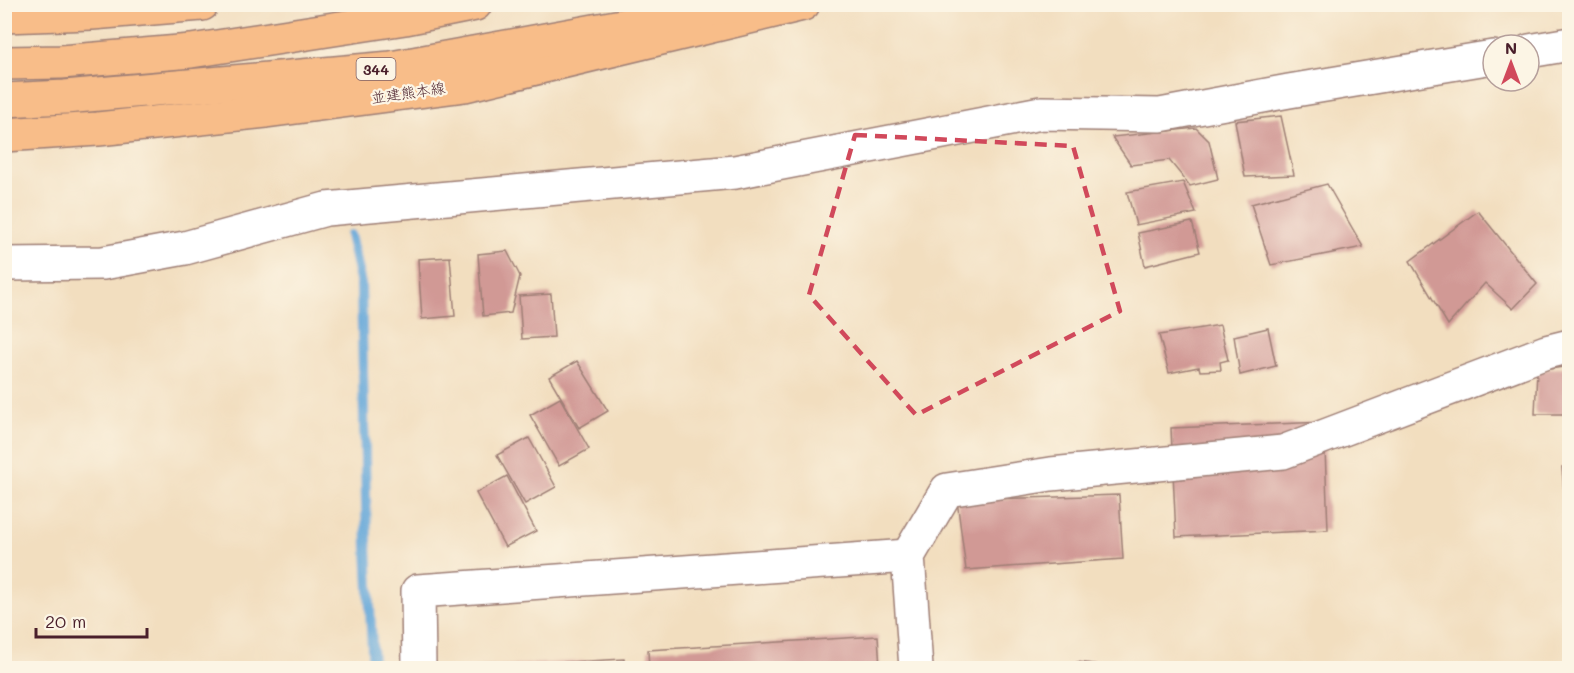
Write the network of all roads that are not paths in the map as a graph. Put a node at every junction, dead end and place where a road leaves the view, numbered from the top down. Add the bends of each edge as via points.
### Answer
1 (202, 4) edge
2 (475, 4) edge
3 (742, 4) edge
4 (803, 4) edge
5 (4, 16) edge
6 (1569, 44) edge
7 (1541, 49) edge
8 (1481, 59) edge
9 (4, 63) edge
10 (4, 100) edge
11 (4, 135) edge
12 (4, 264) edge
13 (1569, 346) edge
14 (909, 556) junction
15 (419, 669) edge
16 (916, 669) edge

1 - 5 main road
2 - 9 main road via 191,51
3 - 10 main road, 344 via 391,68
4 - 11 main road, 並建熊本線 via 465,85 266,111
6 - 7 street
8 - 12 street via 1160,116 1041,113 735,172 326,209 185,248 104,263
13 - 14 street via 1283,452 1051,474 947,490
14 - 15 street via 418,591
14 - 16 street

